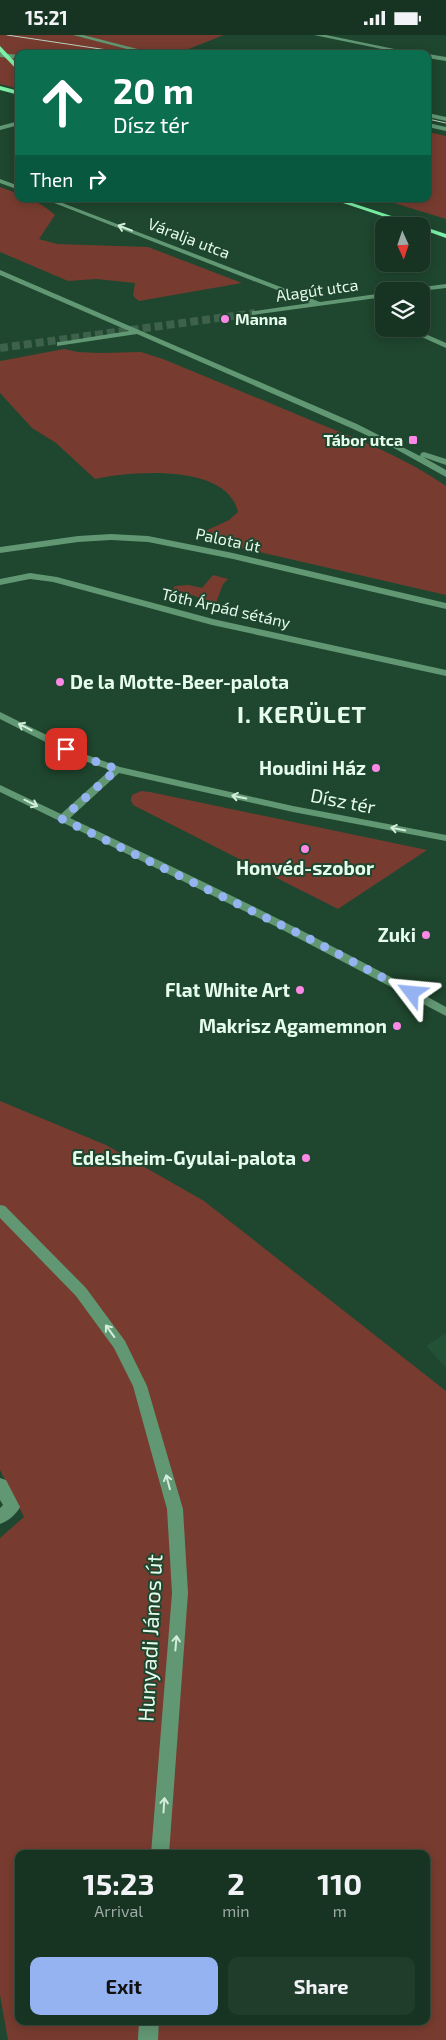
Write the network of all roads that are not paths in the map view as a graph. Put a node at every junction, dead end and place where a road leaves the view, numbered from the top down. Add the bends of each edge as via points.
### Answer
1 (76, 35) edge
2 (317, 35) edge
3 (0, 48) edge
4 (138, 50) edge
5 (395, 50) edge
6 (3, 55) edge
7 (431, 56) edge
8 (446, 59) edge
9 (15, 66) edge
10 (0, 88) edge
11 (15, 92) edge
12 (431, 116) edge
13 (446, 119) edge
14 (15, 124) edge
15 (431, 126) edge
16 (0, 128) edge
17 (446, 129) edge
18 (0, 181) edge
19 (15, 187) edge
20 (55, 202) edge
21 (343, 202) edge
22 (389, 217) edge
23 (430, 230) edge
24 (446, 235) edge
25 (0, 272) edge
26 (446, 286) edge
27 (430, 288) edge
28 (375, 296) edge
29 (319, 304) junction
30 (254, 313) tunnel mouth
31 (138, 333) junction
32 (426, 337) edge
33 (60, 344) dead end
34 (446, 346) edge
35 (395, 445) junction
36 (446, 463) edge
37 (446, 474) edge
38 (0, 550) edge
39 (0, 582) edge
40 (446, 606) edge
41 (446, 673) edge
42 (0, 715) edge
43 (117, 769) junction
44 (0, 788) edge
45 (62, 819) junction
46 (446, 838) edge
47 (446, 1012) edge
48 (0, 1210) edge
49 (0, 1485) edge
50 (0, 1517) edge
51 (160, 1850) edge
52 (149, 2025) edge
53 (148, 2040) edge

1 - 4 street
2 - 5 street
3 - 6 main road
6 - 9 main road
7 - 8 street
10 - 11 main road
12 - 13 street
14 - 16 street
15 - 17 street
18 - 19 street
29 -> 20 street, Váralja utca
21 - 22 main road
23 - 24 main road
25 - 31 street
26 - 27 street
28 - 29 street, Alagút utca
29 - 30 street, Alagút utca
31 - 33 street
31 - 35 street
32 - 34 street
35 - 36 street
35 - 37 street
38 - 40 street, Palota út via 78,539 148,539
39 - 41 street, Tóth Árpád sétány via 30,576 54,579 212,622
43 -> 42 street, Dísz tér via 83,757
43 - 45 street
46 -> 43 street, Dísz tér via 293,809
44 -> 45 street
45 - 47 street via 308,938
51 -> 48 street, Hunyadi János út via 180,1593 175,1509 140,1386 120,1345 81,1292
49 - 50 street via 12,1507
52 - 53 street

